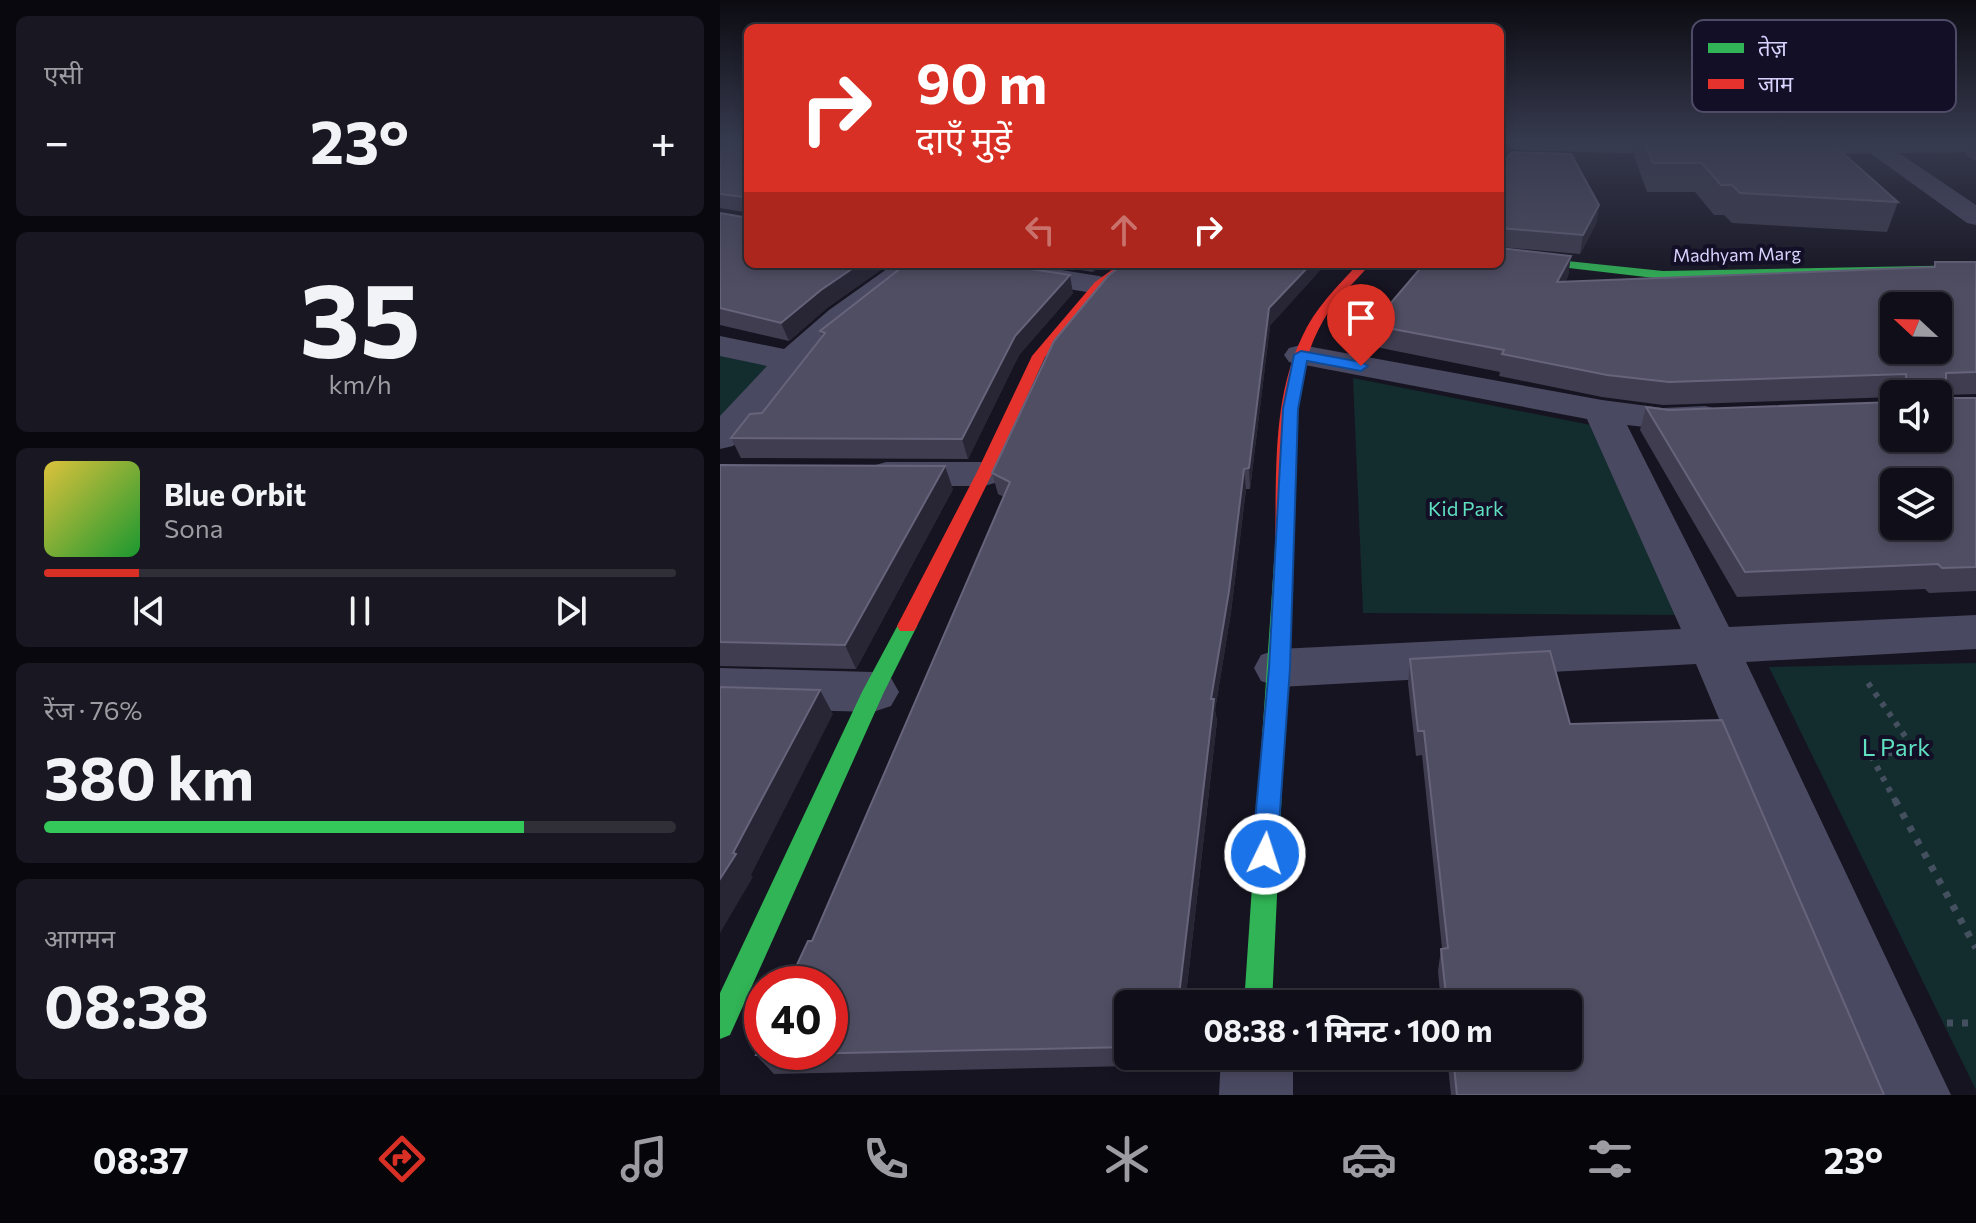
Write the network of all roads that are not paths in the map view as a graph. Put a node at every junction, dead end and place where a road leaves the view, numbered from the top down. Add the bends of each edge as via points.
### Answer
1 (1938, 190) edge
2 (1976, 217) edge
3 (1504, 244) edge
4 (1976, 252) edge
5 (1504, 257) edge
6 (907, 268) edge
7 (995, 268) edge
8 (1122, 268) edge
9 (1360, 268) edge
10 (1976, 269) edge
11 (1099, 285) junction
12 (720, 346) edge
13 (1301, 355) junction
14 (791, 361) junction
15 (1602, 411) junction
16 (1740, 416) edge
17 (720, 438) edge
18 (844, 474) edge
19 (984, 474) junction
20 (1976, 632) edge
21 (1712, 643) junction
22 (1279, 668) junction
23 (720, 688) edge
24 (873, 692) junction
25 (1258, 990) edge
26 (720, 1025) edge
27 (1257, 1070) edge
28 (1256, 1095) edge
29 (1914, 1095) edge

1 - 2 street
3 - 4 street, Madhyam Marg via 1670,260
5 - 10 street, Madhyam Marg via 1663,275
6 - 14 street
7 - 11 street
8 - 11 street
9 - 13 street via 1322,312
11 - 19 street via 1039,356
12 - 14 street
13 - 15 street
13 - 22 street via 1290,409
14 - 17 street
15 - 16 street via 1663,419
15 - 21 street
18 - 19 street
19 - 24 street
20 - 21 street
21 - 22 street
21 - 29 street
22 - 25 street
23 - 24 street
24 - 26 street
27 - 28 street

